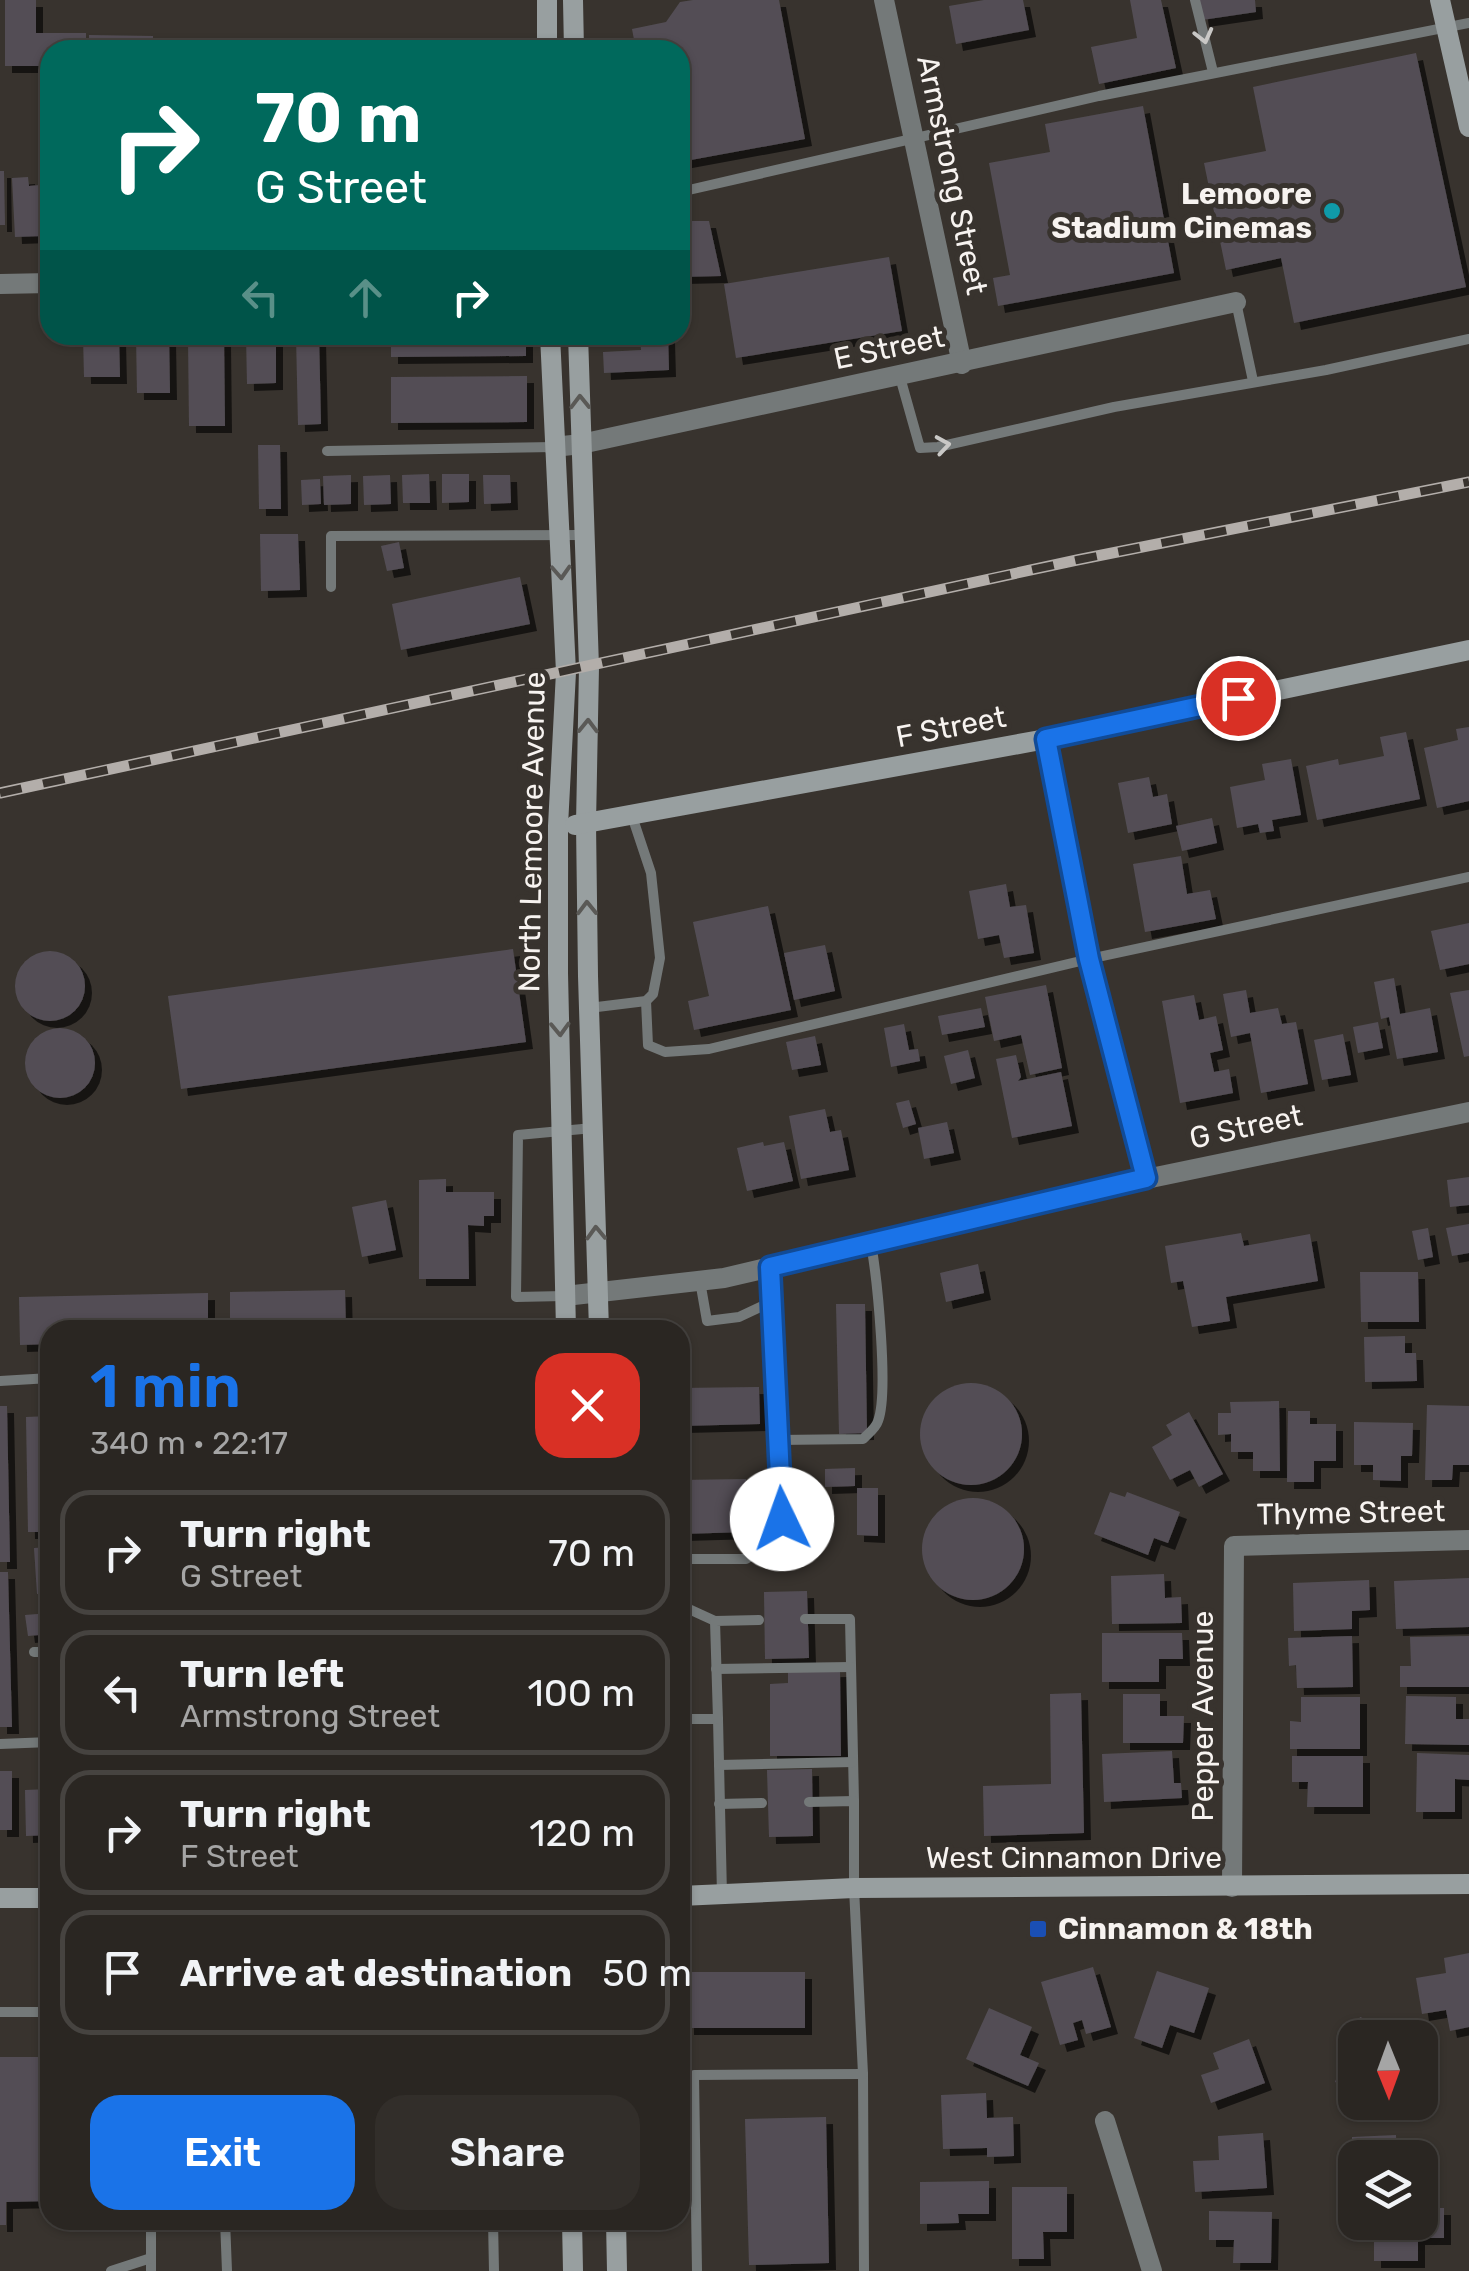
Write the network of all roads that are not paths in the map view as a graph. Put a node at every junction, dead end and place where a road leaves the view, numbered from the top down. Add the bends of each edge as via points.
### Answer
1 (547, 0) edge
2 (574, 0) edge
3 (884, 0) edge
4 (1195, 0) edge
5 (1440, 0) edge
6 (1469, 23) edge
7 (1447, 28) junction
8 (547, 40) edge
9 (574, 40) edge
10 (1213, 72) junction
11 (1469, 127) edge
12 (914, 140) junction
13 (690, 190) edge
14 (40, 283) edge
15 (0, 284) edge
16 (1236, 302) joint
17 (1469, 338) edge
18 (550, 345) edge
19 (578, 345) edge
20 (962, 364) junction
21 (900, 377) junction
22 (1253, 381) junction
23 (580, 444) junction
24 (554, 446) junction
25 (328, 452) dead end
26 (559, 534) junction
27 (584, 535) junction
28 (330, 587) dead end
29 (1469, 650) edge
30 (1046, 739) junction
31 (632, 816) junction
32 (586, 824) junction
33 (558, 826) junction
34 (1469, 878) edge
35 (1089, 959) junction
36 (646, 1001) junction
37 (589, 1008) junction
38 (1469, 1112) edge
39 (593, 1128) junction
40 (562, 1131) junction
41 (1146, 1178) junction
42 (870, 1243) junction
43 (770, 1267) junction
44 (700, 1281) junction
45 (598, 1294) junction
46 (565, 1296) junction
47 (771, 1302) junction
48 (566, 1320) edge
49 (599, 1320) edge
50 (40, 1379) edge
51 (0, 1381) edge
52 (778, 1440) junction
53 (1469, 1540) edge
54 (1234, 1546) joint
55 (690, 1559) edge
56 (690, 1609) edge
57 (805, 1619) dead end
58 (715, 1620) junction
59 (759, 1620) dead end
60 (34, 1652) dead end
61 (40, 1652) edge
62 (851, 1666) junction
63 (716, 1669) junction
64 (690, 1719) edge
65 (718, 1719) junction
66 (40, 1742) edge
67 (0, 1744) edge
68 (853, 1762) junction
69 (719, 1765) junction
70 (854, 1801) junction
71 (810, 1802) dead end
72 (762, 1803) dead end
73 (719, 1804) junction
74 (1469, 1884) edge
75 (1232, 1887) junction
76 (854, 1888) junction
77 (690, 1896) edge
78 (722, 1896) junction
79 (0, 1898) edge
80 (40, 1898) edge
81 (0, 2012) edge
82 (40, 2012) edge
83 (690, 2074) edge
84 (694, 2074) junction
85 (863, 2074) junction
86 (1105, 2121) dead end
87 (153, 2230) edge
88 (226, 2230) edge
89 (493, 2230) edge
90 (572, 2230) edge
91 (616, 2230) edge
92 (151, 2258) junction
93 (110, 2271) edge
94 (151, 2271) edge
95 (227, 2271) edge
96 (494, 2271) edge
97 (573, 2271) edge
98 (617, 2271) edge
99 (697, 2271) edge
100 (864, 2271) edge
101 (1152, 2271) edge

1 - 8 main road
2 - 9 main road
3 - 12 street, Armstrong Street
4 -> 10 lane
5 - 7 main road
6 - 7 lane
7 - 10 lane
7 - 11 main road
10 - 12 lane
12 - 13 lane
12 - 20 street, Armstrong Street
14 - 15 street
16 - 20 street, E Street
16 - 22 lane
17 - 22 lane
18 - 24 main road, North Lemoore Avenue
23 -> 19 main road, North Lemoore Avenue
20 - 21 street, E Street
21 -> 22 lane via 920,448
21 - 23 street, E Street
23 - 24 street, E Street
23 - 27 main road, North Lemoore Avenue
24 - 25 lane
24 - 26 main road, North Lemoore Avenue
26 - 27 lane
26 - 28 lane via 331,536
26 -> 33 main road, North Lemoore Avenue via 566,672
32 -> 27 main road, North Lemoore Avenue
29 - 30 main road, F Street
30 - 31 main road, F Street
30 - 35 street
31 - 32 main road, F Street
31 - 36 lane via 652,873 660,958
32 - 33 main road, F Street
37 -> 32 main road, North Lemoore Avenue
33 -> 40 main road, North Lemoore Avenue
34 - 35 lane
35 - 36 lane via 709,1048 665,1052 648,1046
35 - 41 street
36 - 37 lane
37 - 39 main road, North Lemoore Avenue
38 - 41 street, G Street
39 - 40 lane
45 -> 39 main road, North Lemoore Avenue
40 - 46 main road, North Lemoore Avenue
40 - 46 lane via 518,1135 516,1297
41 - 42 street, G Street
42 - 43 street, G Street
42 - 52 lane via 877,1278 878,1425 863,1440
43 - 44 street, G Street
43 - 47 lane
44 - 45 street, G Street
44 - 47 lane via 707,1321
45 - 46 street, G Street
45 - 49 main road, North Lemoore Avenue
46 - 48 main road, North Lemoore Avenue
47 - 52 lane
50 - 51 lane
52 - 55 lane via 782,1519 771,1544 746,1559
53 - 54 street, Thyme Street
54 - 75 street, Pepper Avenue
56 - 58 lane
57 - 62 lane via 850,1619
58 - 59 lane
58 - 63 lane
60 - 61 lane
62 - 63 lane
62 - 68 lane
63 - 65 lane
64 - 65 lane
65 - 69 lane
66 - 67 lane
68 - 69 lane
68 - 70 lane
69 - 73 lane
70 - 71 lane
70 - 76 lane
72 - 73 lane
73 - 78 lane
74 - 75 main road, West Cinnamon Drive
75 - 76 main road, West Cinnamon Drive
76 - 78 main road, West Cinnamon Drive
76 - 85 lane
77 - 78 main road, West Cinnamon Drive
79 - 80 main road
81 - 82 lane
83 - 84 lane
84 - 85 lane
84 - 99 lane
85 - 100 lane
86 - 101 street
87 - 92 lane
88 - 95 lane
89 - 96 lane
90 - 97 main road
91 - 98 main road
92 - 93 lane
92 - 94 lane

